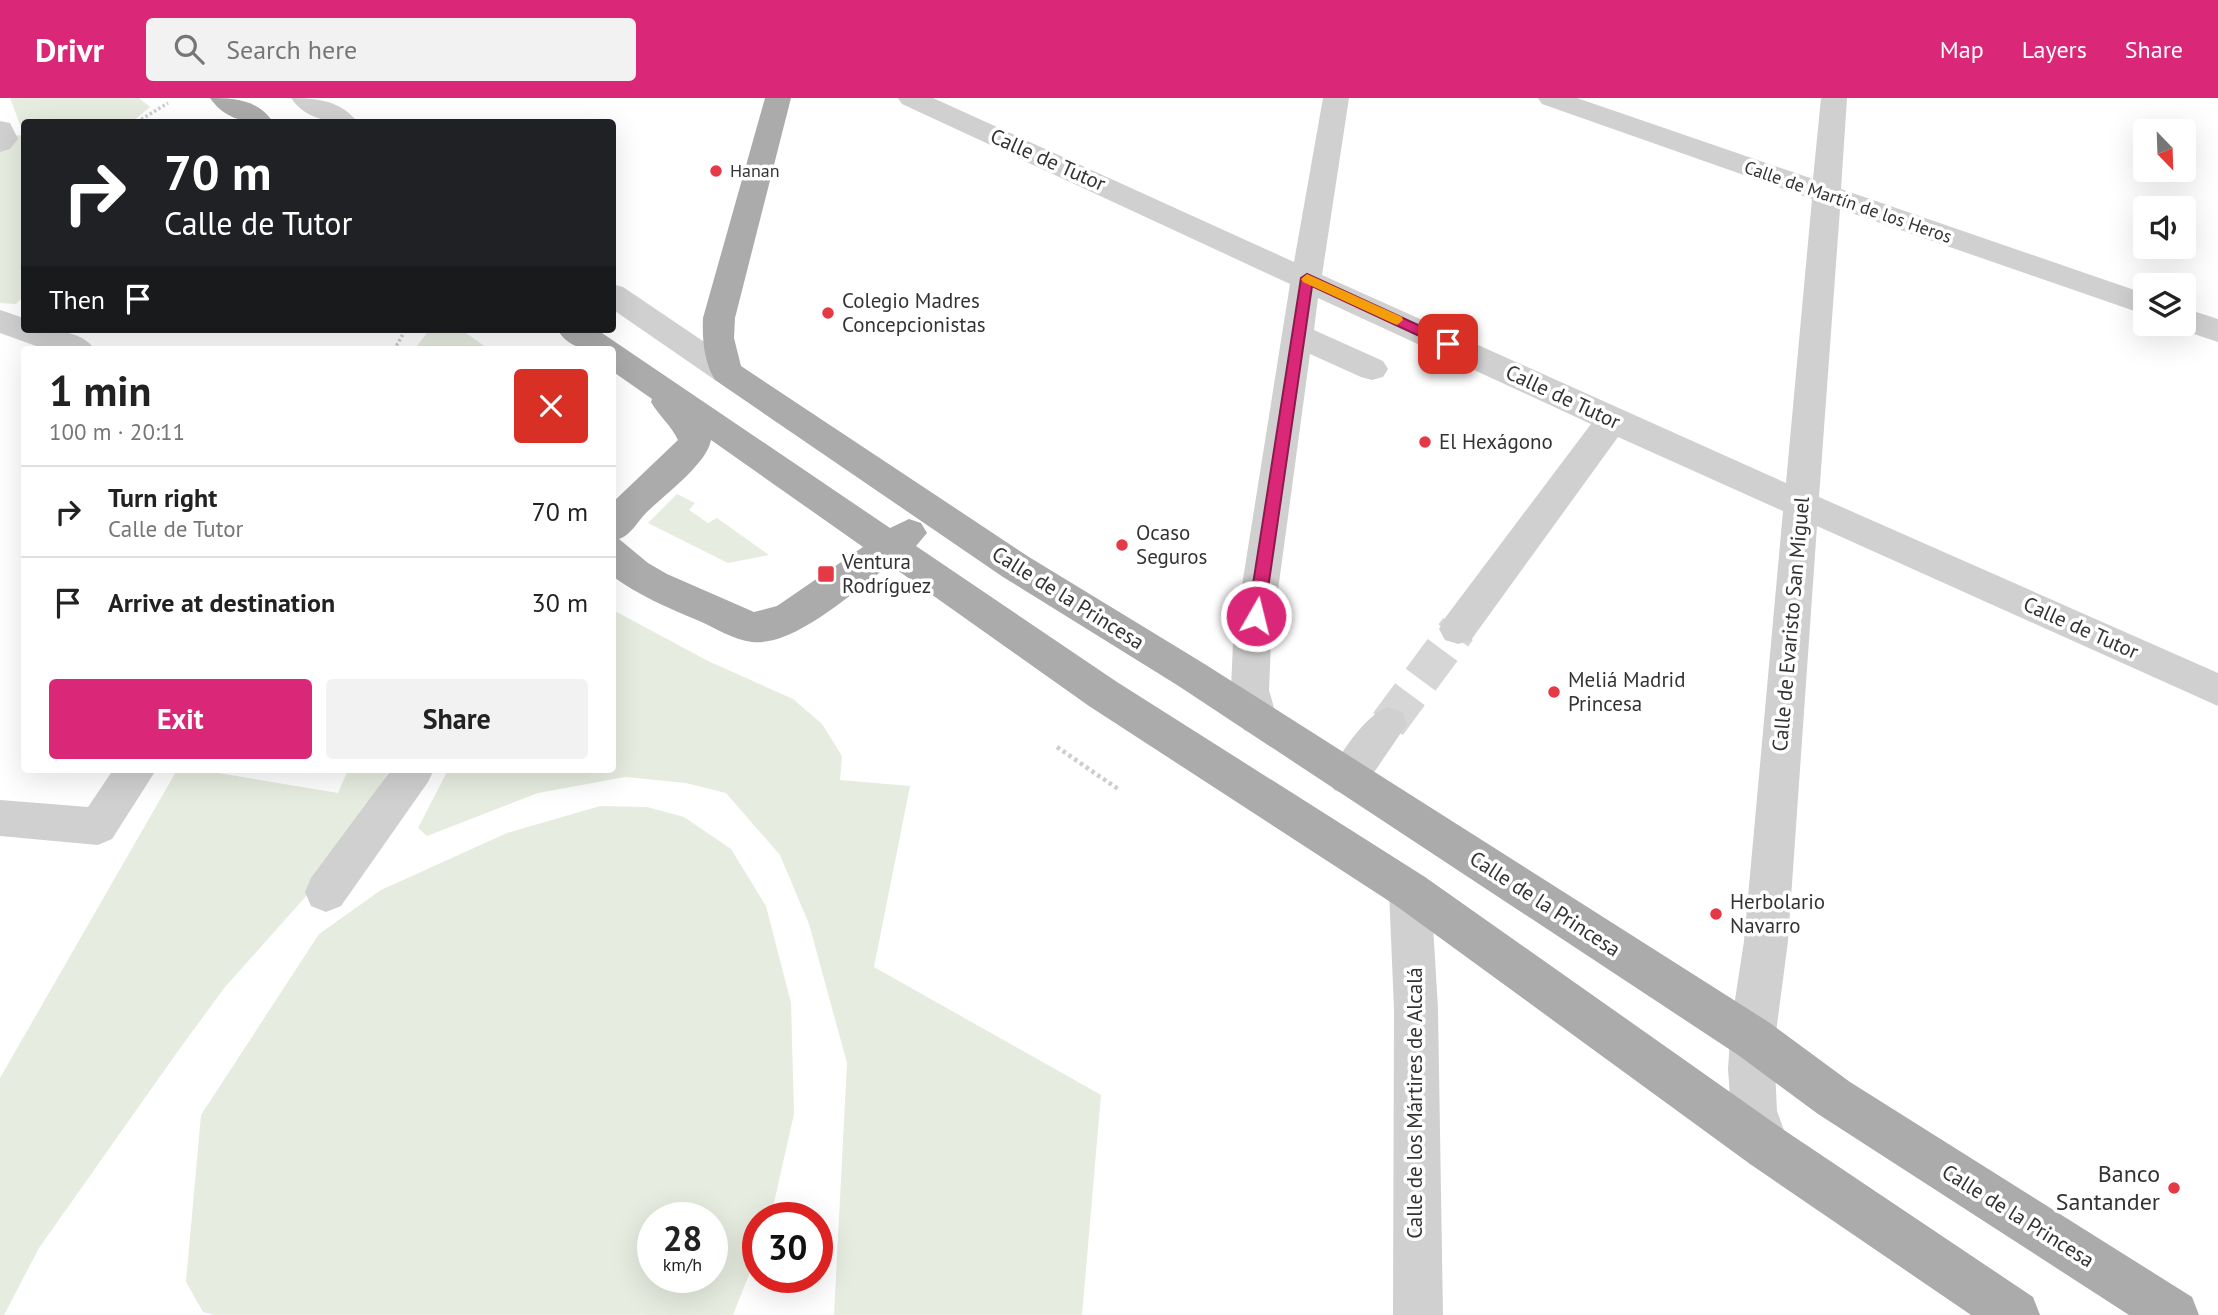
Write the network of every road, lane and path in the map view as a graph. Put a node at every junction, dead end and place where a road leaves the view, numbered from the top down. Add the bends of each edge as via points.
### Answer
1 (223, 98) edge
2 (304, 98) edge
3 (778, 98) edge
4 (911, 98) edge
5 (1336, 98) edge
6 (1551, 98) edge
7 (1834, 98) edge
8 (168, 103) dead end
9 (142, 119) edge
10 (254, 119) edge
11 (338, 119) edge
12 (1825, 194) junction
13 (1307, 278) junction
14 (616, 297) edge
15 (2133, 301) edge
16 (2196, 323) edge
17 (2218, 331) edge
18 (7, 332) edge
19 (579, 333) edge
20 (1297, 335) junction
21 (63, 346) edge
22 (599, 346) edge
23 (616, 358) edge
24 (1372, 369) dead end
25 (726, 372) junction
26 (652, 381) junction
27 (1612, 420) junction
28 (914, 498) junction
29 (1801, 503) junction
30 (616, 523) edge
31 (892, 547) junction
32 (616, 558) edge
33 (1458, 629) tunnel mouth
34 (2218, 690) edge
35 (1258, 718) junction
36 (1388, 724) tunnel mouth
37 (1057, 747) dead end
38 (134, 773) edge
39 (412, 773) edge
40 (1348, 777) junction
41 (1118, 789) dead end
42 (0, 818) edge
43 (1410, 891) junction
44 (326, 892) dead end
45 (1754, 1039) junction
46 (1767, 1147) junction
47 (1994, 1308) edge
48 (1418, 1315) edge
49 (2174, 1315) edge

1 - 10 main road
2 - 11 street
3 - 25 main road via 719,318 718,338
4 - 13 street, Calle de Tutor
5 - 13 street
6 - 12 street, Calle de Martín de los Heros
7 - 12 street, Calle de Evaristo San Miguel
8 - 9 path
12 - 15 street, Calle de Martín de los Heros
12 - 29 street, Calle de Evaristo San Miguel
13 - 20 street
13 - 27 street, Calle de Tutor
14 - 25 street, Calle de la Princesa
16 - 17 street
18 - 21 street
19 - 22 main road
20 - 24 street
20 - 35 street via 1251,652 1250,690
23 - 26 main road
25 - 28 main road, Calle de la Princesa
26 - 30 main road via 685,419 695,442
26 - 31 main road
27 - 29 street, Calle de Tutor
27 - 33 street
28 - 31 main road via 916,522
28 - 35 main road, Calle de la Princesa
29 - 34 street, Calle de Tutor
29 - 45 street, Calle de Evaristo San Miguel
31 - 32 main road via 790,617 752,627 635,575
31 - 43 main road via 1103,694
35 - 40 main road, Calle de la Princesa
36 - 40 street
37 - 41 path
38 - 42 street via 98,826
39 - 44 street
40 - 45 main road, Calle de la Princesa
43 - 46 main road
43 - 48 street, Calle de los Mártires de Alcalá via 1416,1009
45 - 46 street, Calle de Evaristo San Miguel via 1755,1111
45 - 49 main road, Calle de la Princesa via 1833,1098
46 - 47 main road

